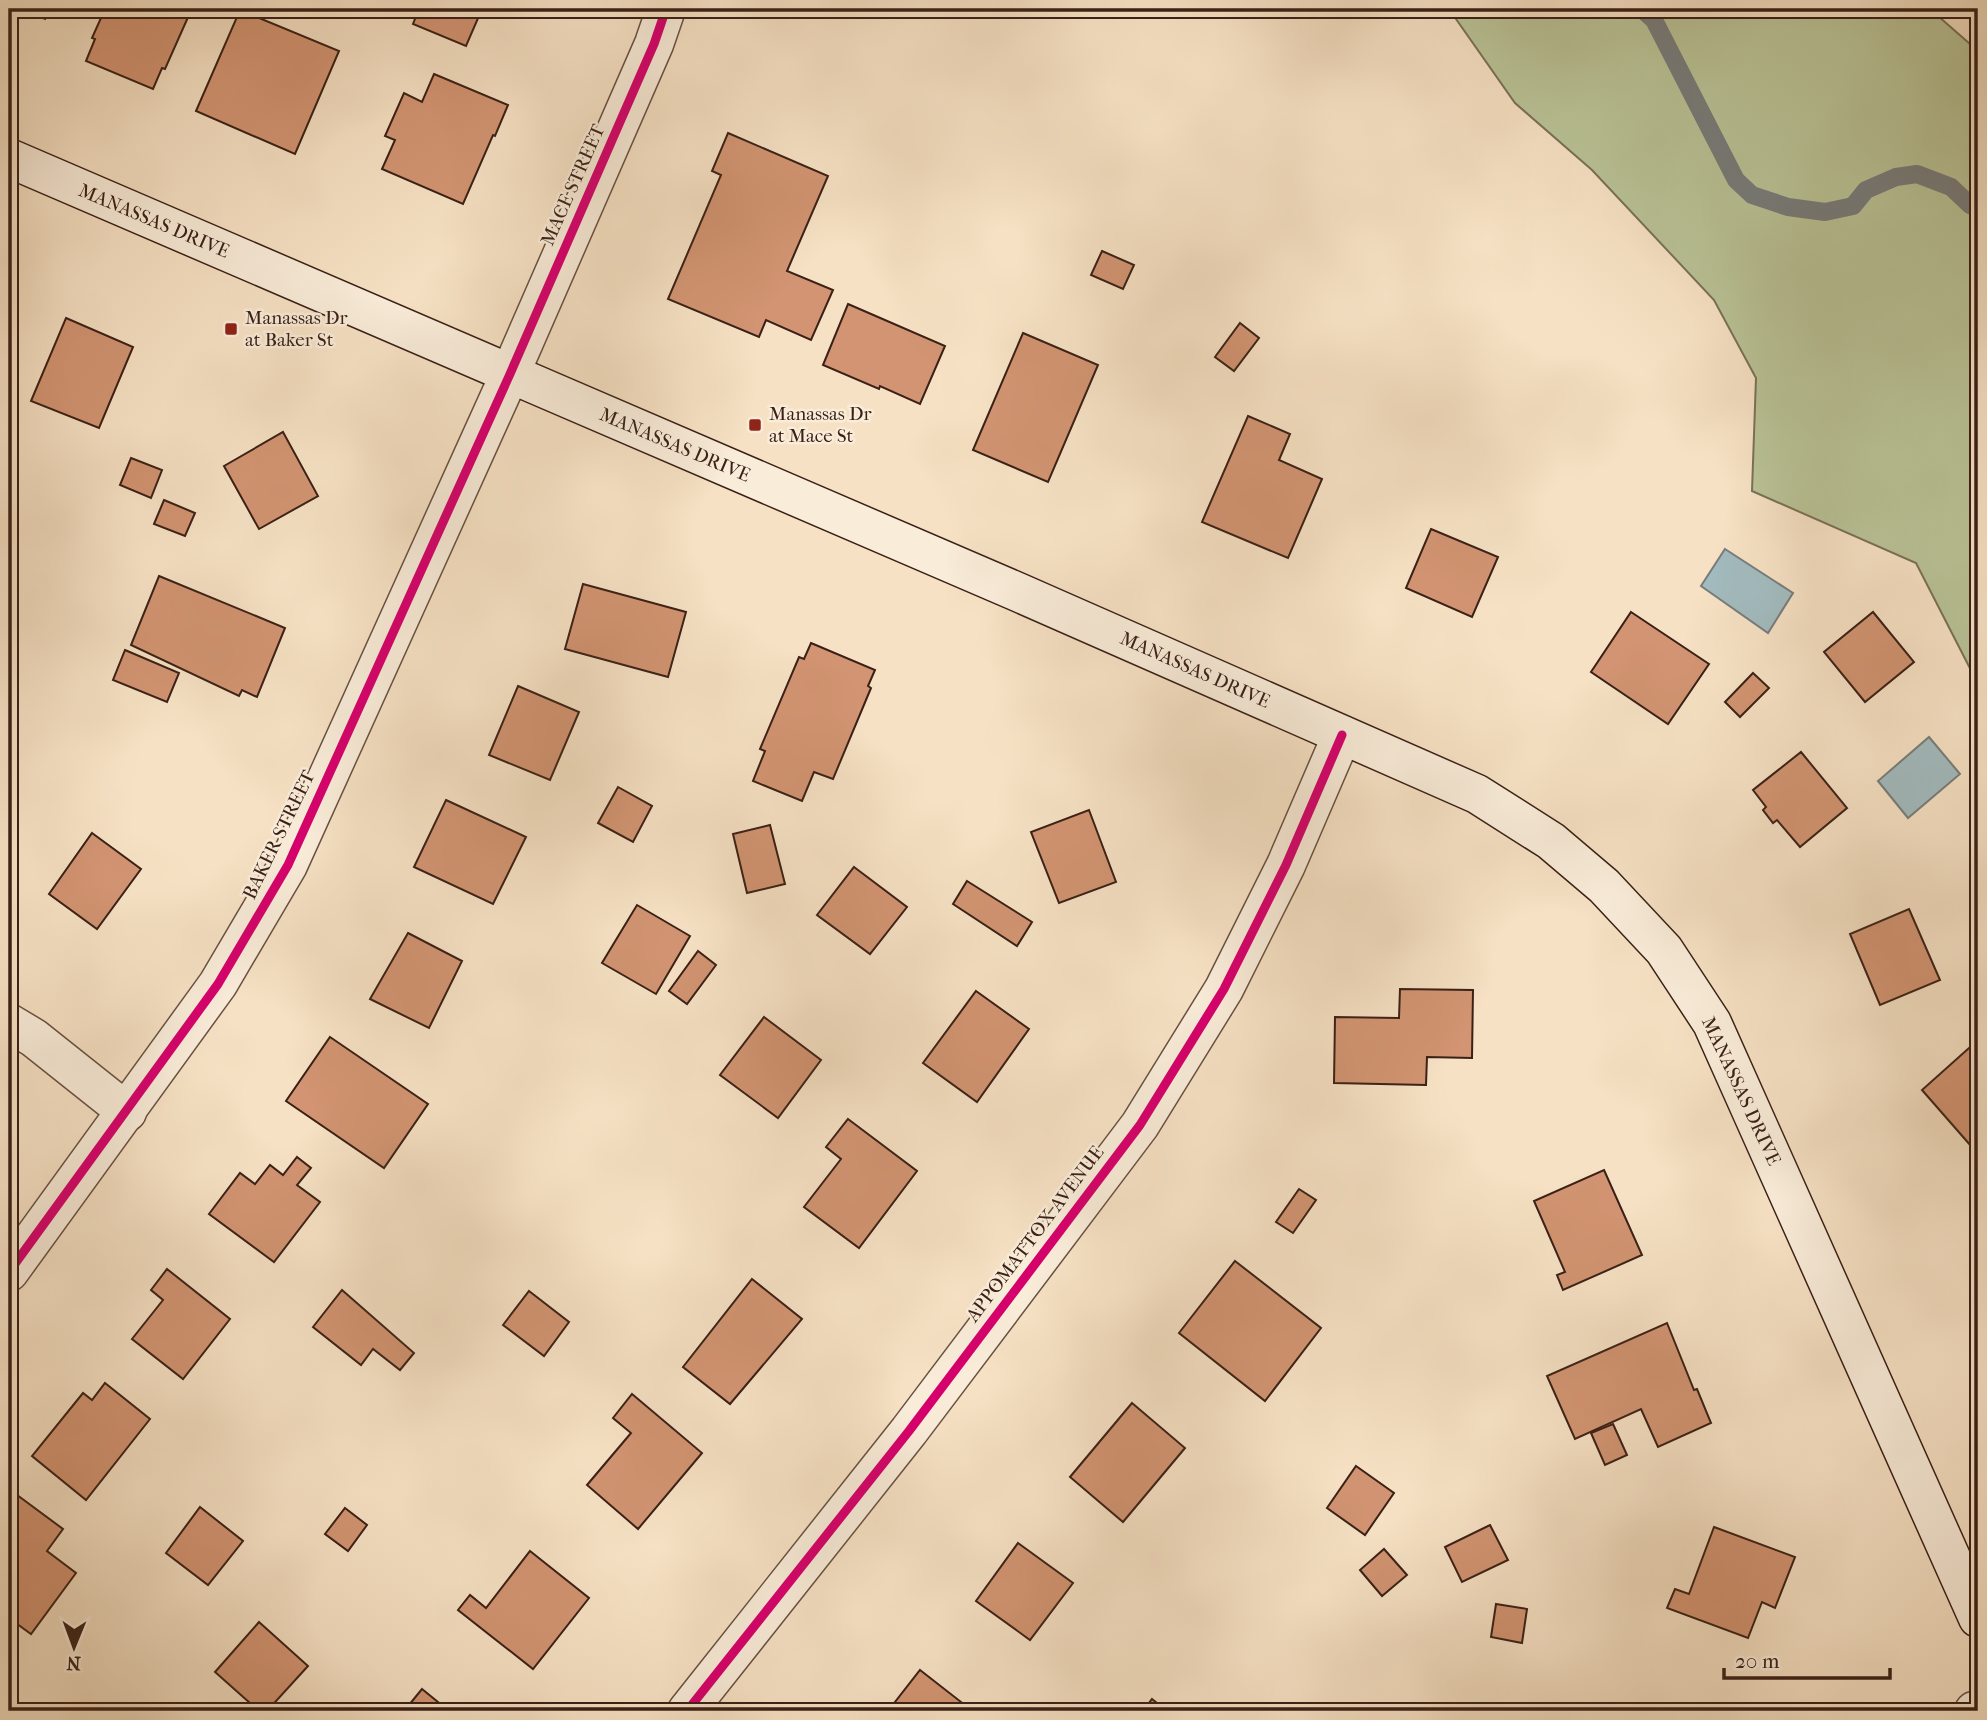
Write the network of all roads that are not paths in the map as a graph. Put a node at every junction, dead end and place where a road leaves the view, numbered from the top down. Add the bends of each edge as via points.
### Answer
1 (666, 9) edge
2 (9, 158) edge
3 (510, 374) junction
4 (1342, 735) junction
5 (9, 1023) edge
6 (127, 1112) junction
7 (9, 1272) edge
8 (1978, 1618) edge
9 (687, 1711) edge

1 - 3 street, MACE STREET
2 - 3 street, MANASSAS DRIVE
3 - 4 street, MANASSAS DRIVE
3 - 6 street, BAKER STREET via 288,864 218,984
4 - 8 street, MANASSAS DRIVE via 1477,794 1551,841 1605,886 1664,950 1712,1023
4 - 9 street, APPOMATTOX AVENUE via 1286,865 1224,989 1140,1125 909,1431
5 - 6 street
6 - 7 street, BAKER STREET

